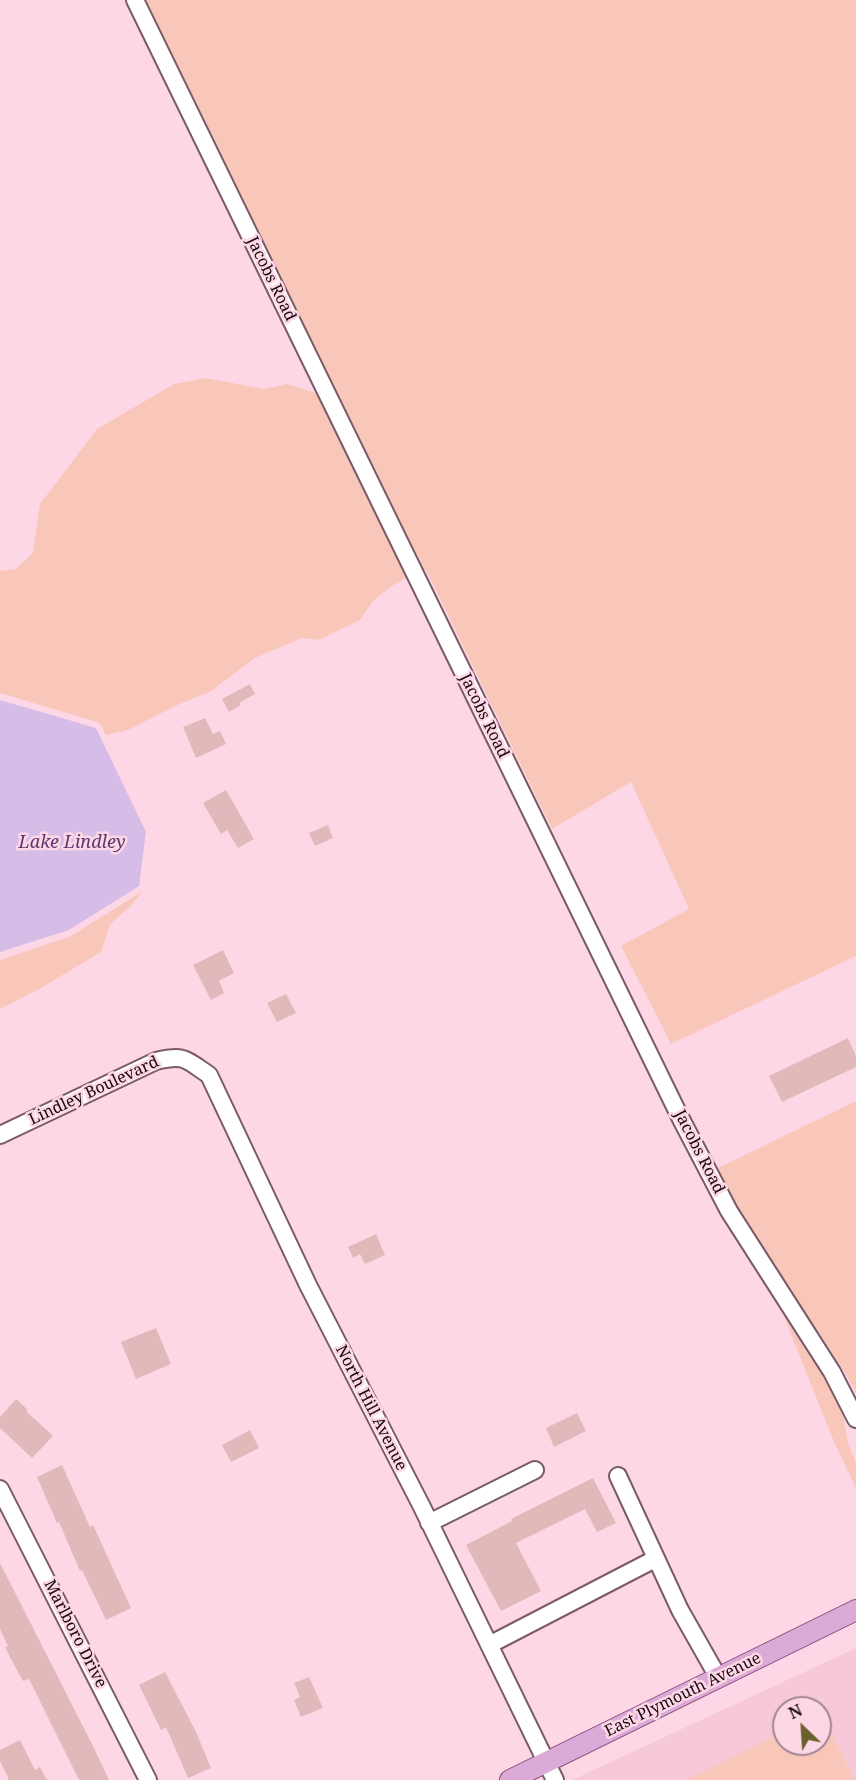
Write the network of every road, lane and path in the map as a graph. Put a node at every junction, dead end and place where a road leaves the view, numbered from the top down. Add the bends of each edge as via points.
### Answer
1 (135, 0) edge
2 (189, 1061) joint
3 (0, 1135) edge
4 (856, 1419) edge
5 (536, 1470) dead end
6 (618, 1476) dead end
7 (0, 1489) edge
8 (429, 1523) junction
9 (655, 1559) junction
10 (856, 1610) edge
11 (489, 1645) junction
12 (718, 1677) junction
13 (546, 1762) junction
14 (148, 1780) edge
15 (510, 1780) edge
16 (555, 1780) edge

1 - 4 street, Jacobs Road via 681,1119 729,1211 832,1372
2 - 3 street, Lindley Boulevard via 177,1056 156,1061
2 - 8 street, North Hill Avenue via 209,1075 220,1095 309,1285
5 - 8 street
6 - 9 street
7 - 14 street, Marlboro Drive
8 - 11 street, North Hill Avenue
9 - 11 street
9 - 12 street
10 - 12 main road, East Plymouth Avenue
11 - 13 street, North Hill Avenue
12 - 13 main road, East Plymouth Avenue
13 - 15 main road, East Plymouth Avenue
13 - 16 street, North Hill Avenue

